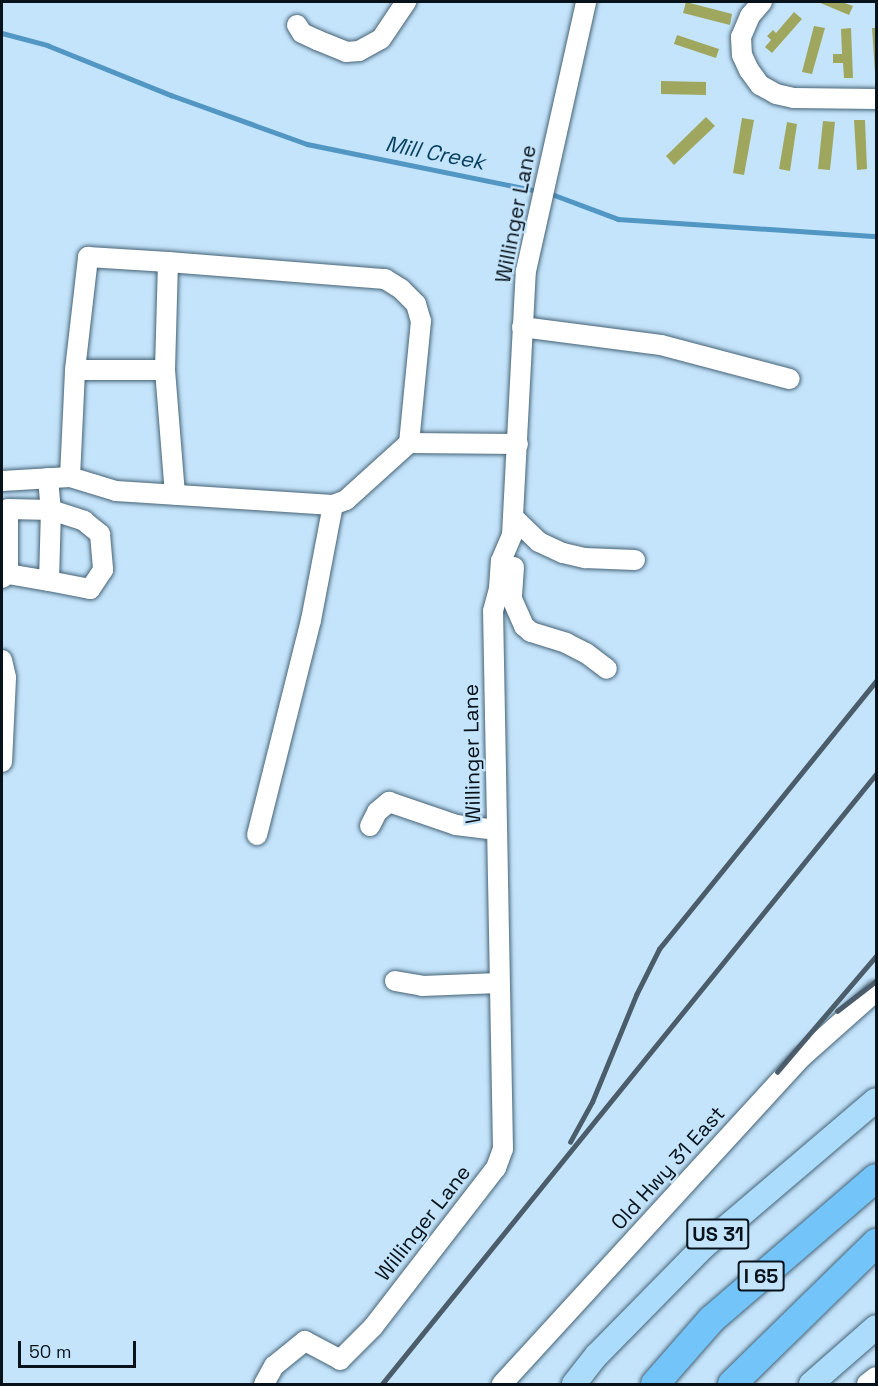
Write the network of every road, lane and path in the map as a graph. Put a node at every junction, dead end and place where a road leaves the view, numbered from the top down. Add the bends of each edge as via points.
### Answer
1 (406, 2) edge
2 (586, 2) edge
3 (762, 2) edge
4 (297, 25) dead end
5 (876, 99) edge
6 (168, 262) junction
7 (522, 327) junction
8 (75, 370) junction
9 (165, 370) junction
10 (790, 379) dead end
11 (409, 443) junction
12 (518, 444) junction
13 (70, 477) junction
14 (48, 478) junction
15 (2, 481) edge
16 (175, 495) junction
17 (333, 505) junction
18 (51, 510) junction
19 (513, 526) junction
20 (635, 560) dead end
21 (5, 576) edge
22 (49, 581) junction
23 (2, 660) edge
24 (607, 669) dead end
25 (2, 762) edge
26 (370, 826) dead end
27 (497, 830) junction
28 (258, 835) dead end
29 (395, 981) dead end
30 (500, 983) junction
31 (876, 991) edge
32 (876, 1100) edge
33 (876, 1178) edge
34 (876, 1243) edge
35 (876, 1262) edge
36 (812, 1306) junction
37 (876, 1327) edge
38 (876, 1377) edge
39 (264, 1384) edge
40 (502, 1384) edge
41 (574, 1384) edge
42 (656, 1384) edge
43 (732, 1384) edge
44 (811, 1384) edge
45 (867, 1384) edge

1 - 4 street via 381,39 359,51 346,52 317,40 302,33
2 - 7 street, Willinger Lane via 526,272
3 - 5 street via 750,16 741,37 742,55 760,85 794,98
6 - 8 street via 88,257
6 - 9 street
6 - 11 street via 385,279 402,289 416,304 421,321
7 - 10 street via 661,345
7 - 12 street, Willinger Lane
8 - 9 street
8 - 13 street
9 - 16 street
11 - 12 street
11 - 17 street via 346,500
12 - 19 street, Willinger Lane
13 - 14 street
13 - 16 street via 116,491
14 - 15 street
14 - 18 street
16 - 17 street
17 - 28 street via 311,620
18 - 21 street via 8,509
18 - 22 street
18 - 22 street via 84,521 100,534 103,570 90,589
19 - 20 street via 563,553
19 - 24 street via 512,599 524,626 586,653
19 - 27 street, Willinger Lane via 501,561 493,611
21 - 22 street
23 - 25 street via 6,678
26 - 27 street via 377,812 389,802 456,825
27 - 30 street, Willinger Lane
29 - 30 street via 422,986
30 - 39 street, Willinger Lane via 503,1149 496,1168 373,1327 340,1360 305,1341 274,1366
31 - 40 street, Old Hwy 31 East via 802,1057
32 - 41 main road, US 31 via 702,1248 597,1355
33 - 42 highway, I 65 via 712,1319
34 - 36 highway, I 65
35 - 36 highway
36 - 43 highway, I 65
37 - 44 main road
38 - 45 street

